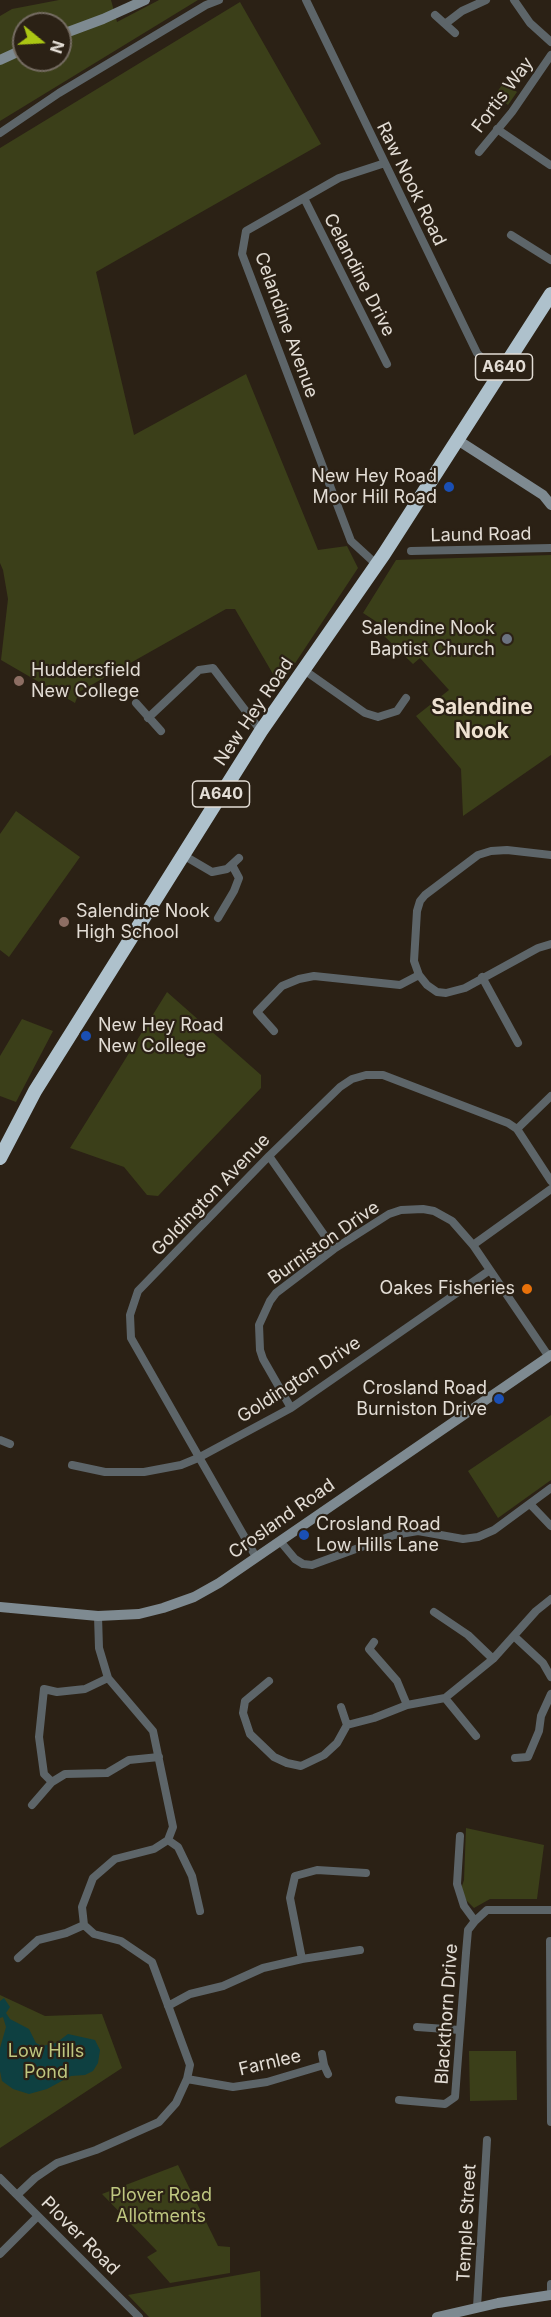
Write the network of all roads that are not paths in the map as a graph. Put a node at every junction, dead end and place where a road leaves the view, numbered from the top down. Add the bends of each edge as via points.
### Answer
1 (145, 0) edge
2 (219, 0) edge
3 (306, 0) edge
4 (486, 0) edge
5 (514, 0) edge
6 (435, 15) dead end
7 (445, 24) junction
8 (72, 30) edge
9 (455, 33) dead end
10 (551, 42) edge
11 (551, 56) edge
12 (497, 129) junction
13 (0, 133) edge
14 (479, 152) dead end
15 (385, 163) junction
16 (549, 165) dead end
17 (304, 198) junction
18 (512, 235) dead end
19 (551, 260) edge
20 (551, 294) edge
21 (387, 364) dead end
22 (499, 375) junction
23 (456, 439) junction
24 (551, 505) edge
25 (551, 548) edge
26 (411, 551) dead end
27 (376, 564) junction
28 (304, 670) junction
29 (406, 698) dead end
30 (136, 703) dead end
31 (148, 718) junction
32 (161, 730) dead end
33 (261, 731) junction
34 (183, 855) junction
35 (551, 855) edge
36 (238, 858) dead end
37 (232, 865) junction
38 (218, 918) dead end
39 (551, 944) edge
40 (419, 975) junction
41 (482, 977) junction
42 (274, 1031) dead end
43 (518, 1043) dead end
44 (551, 1096) edge
45 (517, 1129) junction
46 (269, 1156) junction
47 (0, 1158) edge
48 (551, 1181) edge
49 (551, 1189) edge
50 (473, 1245) junction
51 (334, 1250) junction
52 (490, 1270) junction
53 (550, 1356) edge
54 (291, 1408) junction
55 (0, 1440) edge
56 (10, 1444) dead end
57 (198, 1458) junction
58 (72, 1465) dead end
59 (551, 1488) edge
60 (530, 1504) junction
61 (551, 1526) edge
62 (280, 1541) junction
63 (256, 1557) junction
64 (551, 1599) edge
65 (0, 1607) edge
66 (434, 1612) dead end
67 (98, 1616) junction
68 (515, 1637) junction
69 (374, 1642) dead end
70 (493, 1659) junction
71 (551, 1677) edge
72 (108, 1678) junction
73 (269, 1681) dead end
74 (551, 1694) edge
75 (445, 1698) junction
76 (407, 1705) junction
77 (341, 1707) dead end
78 (347, 1725) junction
79 (476, 1736) dead end
80 (159, 1757) junction
81 (515, 1758) dead end
82 (52, 1782) junction
83 (32, 1805) dead end
84 (460, 1836) dead end
85 (168, 1840) junction
86 (366, 1873) dead end
87 (551, 1910) edge
88 (200, 1911) dead end
89 (476, 1921) junction
90 (84, 1924) junction
91 (550, 1941) edge
92 (360, 1950) dead end
93 (550, 1950) edge
94 (18, 1958) dead end
95 (302, 1959) junction
96 (168, 2006) junction
97 (417, 2027) dead end
98 (460, 2030) junction
99 (322, 2054) dead end
100 (324, 2065) junction
101 (328, 2074) dead end
102 (187, 2079) junction
103 (399, 2100) dead end
104 (551, 2122) edge
105 (487, 2140) dead end
106 (0, 2178) edge
107 (17, 2195) junction
108 (38, 2216) junction
109 (0, 2254) edge
110 (551, 2284) edge
111 (551, 2295) edge
112 (477, 2307) junction
113 (454, 2315) edge
114 (138, 2317) edge
115 (437, 2317) edge

1 - 8 street
2 - 13 street via 59,93
3 - 15 street, Raw Nook Road
4 - 7 street
5 - 10 street via 530,23
6 - 7 street
7 - 9 street
11 - 12 street, Fortis Way
12 - 14 street, Fortis Way
12 - 16 street
15 - 17 street, Celandine Avenue via 339,178
15 - 22 street, Raw Nook Road via 477,353
17 - 21 street, Celandine Drive
17 - 27 street, Celandine Avenue via 246,231 242,254 351,542
18 - 19 street
20 - 22 highway, New Hey Road / A640
22 - 23 highway, New Hey Road / A640
23 - 24 street via 543,495
23 - 27 highway, New Hey Road / A640
25 - 26 street, Laund Road
27 - 28 highway, New Hey Road / A640
28 - 29 street via 365,713 378,717 397,711
28 - 33 highway, New Hey Road / A640
30 - 31 street
31 - 32 street
31 - 33 street via 199,670 213,668
33 - 34 highway, New Hey Road / A640
34 - 37 street via 212,872
34 - 47 highway, New Hey Road / A640 via 35,1091
35 - 40 street via 507,850 477,855 425,895 416,922 414,961
36 - 37 street
37 - 38 street via 239,878
39 - 41 street
40 - 41 street via 437,992 446,993 456,992
40 - 42 street via 400,985 314,976 299,979 282,986 257,1012
41 - 43 street
44 - 45 street
45 - 46 street, Goldington Avenue via 383,1075 366,1075 340,1087
45 - 48 street
46 - 51 street
46 - 57 street, Goldington Avenue via 138,1291 130,1315 131,1338
49 - 50 street
50 - 51 street, Burniston Drive via 444,1215 414,1209 389,1214
50 - 52 street, Burniston Drive
51 - 54 street, Burniston Drive via 276,1293 259,1325 263,1359
52 - 53 street, Burniston Drive
52 - 54 street, Goldington Drive
53 - 62 street, Crosland Road
54 - 57 street, Goldington Drive
55 - 56 street
57 - 58 street, Goldington Drive via 144,1472 105,1472
57 - 63 street, Goldington Avenue
59 - 60 street
60 - 61 street
60 - 62 street via 478,1537 463,1539 418,1532 394,1535 312,1565 295,1559
62 - 63 street, Crosland Road
63 - 67 street, Crosland Road via 194,1597 139,1614
64 - 68 street
65 - 67 street, Crosland Road
66 - 70 street via 468,1635
67 - 72 street via 99,1648
68 - 70 street
68 - 71 street via 543,1663
69 - 76 street via 369,1649 396,1682
70 - 75 street
72 - 80 street via 153,1731
72 - 82 street via 86,1689 44,1689 39,1737 44,1774
73 - 78 street via 245,1701 243,1713 250,1734 274,1757 301,1766 338,1743
74 - 81 street via 528,1757
75 - 76 street
75 - 79 street
76 - 78 street
77 - 78 street
80 - 82 street via 129,1760 107,1773 65,1774
80 - 85 street via 173,1827
82 - 83 street
84 - 89 street via 457,1884 464,1906
85 - 88 street via 178,1847 192,1876
85 - 90 street via 154,1849 115,1860 93,1878 82,1907
86 - 95 street via 317,1870 295,1876 290,1898
87 - 89 street, Blackthorn Drive via 487,1910
89 - 98 street, Blackthorn Drive via 468,1930
90 - 94 street via 38,1940
90 - 96 street via 94,1934 122,1941 152,1962
91 - 93 street
92 - 95 street
93 - 104 street
95 - 96 street via 263,1968
96 - 102 street via 190,2065
97 - 98 street
98 - 103 street, Blackthorn Drive via 457,2092 453,2100 445,2104
99 - 100 street, Farnlee
100 - 101 street, Farnlee
100 - 102 street, Farnlee via 267,2082 233,2087
102 - 107 street via 176,2103 159,2122 57,2163
105 - 112 street, Temple Street
106 - 107 street, Plover Road
107 - 108 street, Plover Road
108 - 109 street
108 - 114 street, Plover Road
110 - 111 street
111 - 112 street
112 - 113 street
113 - 115 street

